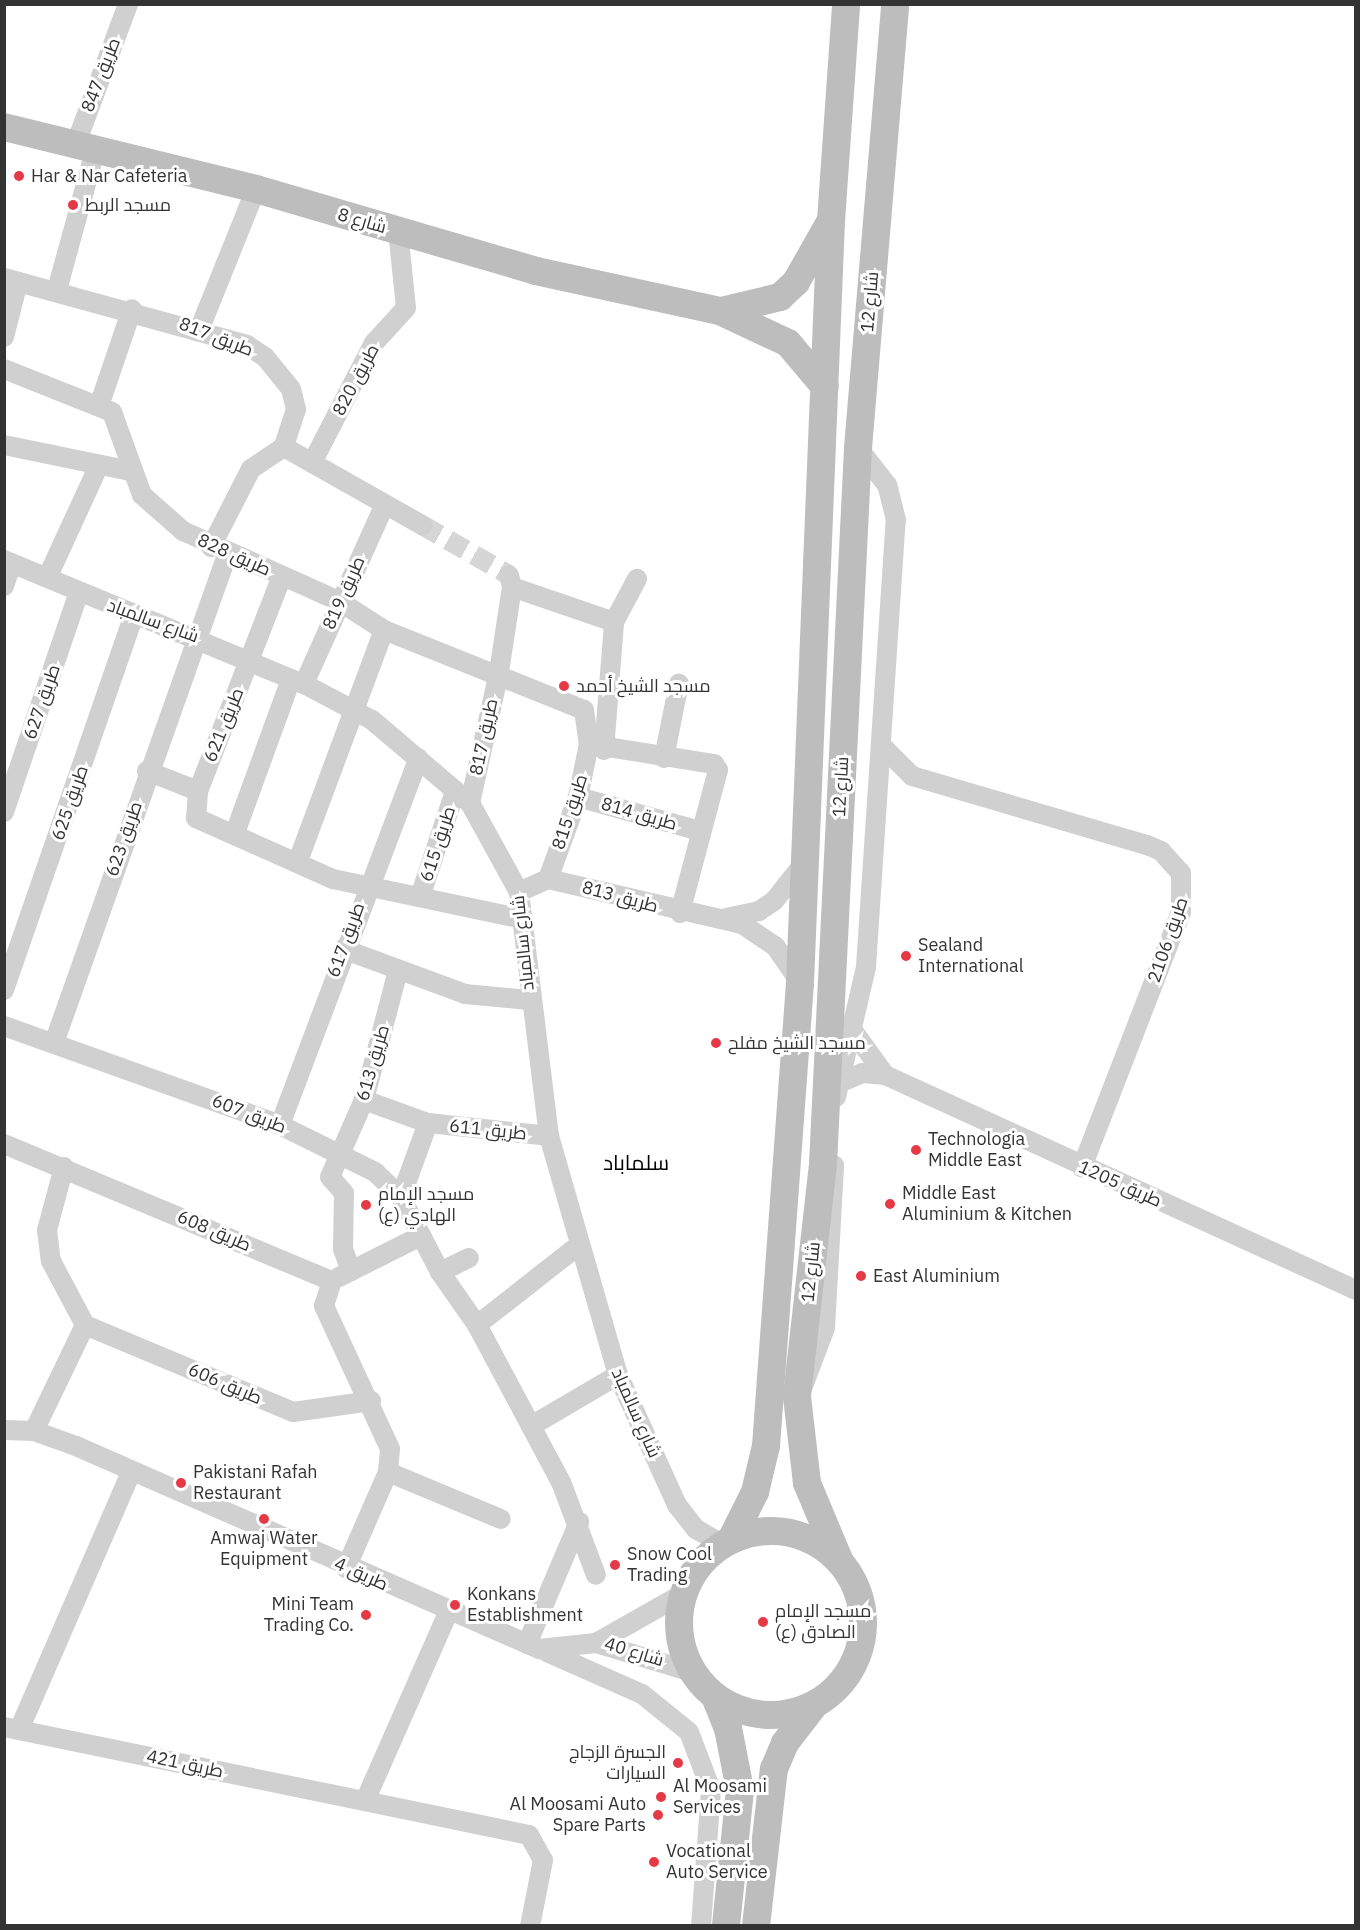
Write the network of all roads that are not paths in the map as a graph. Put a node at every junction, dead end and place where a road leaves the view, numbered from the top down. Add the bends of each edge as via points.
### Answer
1 (128, 4) edge
2 (846, 4) edge
3 (884, 4) edge
4 (896, 4) edge
5 (886, 105) junction
6 (4, 127) edge
7 (85, 148) junction
8 (256, 189) junction
9 (831, 221) junction
10 (398, 231) junction
11 (11, 280) edge
12 (57, 290) junction
13 (132, 309) junction
14 (720, 311) junction
15 (200, 327) junction
16 (4, 338) edge
17 (4, 369) edge
18 (825, 387) junction
19 (100, 403) junction
20 (4, 445) edge
21 (284, 447) junction
22 (858, 448) junction
23 (312, 463) junction
24 (99, 465) junction
25 (131, 471) junction
26 (385, 504) junction
27 (422, 525) tunnel mouth
28 (219, 551) junction
29 (8, 562) edge
30 (48, 576) junction
31 (282, 576) junction
32 (637, 579) dead end
33 (4, 586) edge
34 (79, 592) junction
35 (339, 601) junction
36 (134, 615) junction
37 (615, 622) junction
38 (384, 630) junction
39 (198, 637) junction
40 (251, 658) junction
41 (499, 672) junction
42 (298, 681) junction
43 (679, 683) dead end
44 (354, 711) junction
45 (596, 747) junction
46 (884, 748) junction
47 (419, 758) junction
48 (664, 758) junction
49 (147, 771) junction
50 (922, 780) junction
51 (198, 791) junction
52 (463, 797) junction
53 (578, 797) junction
54 (879, 804) junction
55 (4, 812) edge
56 (194, 812) joint
57 (700, 831) junction
58 (235, 833) junction
59 (298, 861) junction
60 (804, 863) junction
61 (548, 879) junction
62 (366, 887) junction
63 (519, 892) junction
64 (420, 897) junction
65 (680, 913) junction
66 (523, 919) junction
67 (723, 919) junction
68 (343, 949) junction
69 (398, 970) junction
70 (800, 982) junction
71 (4, 990) edge
72 (529, 1000) junction
73 (4, 1026) edge
74 (853, 1030) junction
75 (54, 1043) junction
76 (885, 1075) junction
77 (839, 1083) junction
78 (364, 1100) junction
79 (428, 1123) junction
80 (280, 1125) junction
81 (549, 1136) junction
82 (4, 1144) edge
83 (340, 1154) junction
84 (64, 1167) junction
85 (1082, 1167) junction
86 (401, 1197) junction
87 (421, 1236) junction
88 (579, 1245) junction
89 (469, 1258) dead end
90 (351, 1271) junction
91 (441, 1272) junction
92 (332, 1281) junction
93 (1356, 1290) edge
94 (85, 1325) junction
95 (477, 1325) junction
96 (618, 1376) junction
97 (797, 1396) junction
98 (371, 1401) junction
99 (531, 1426) junction
100 (4, 1430) edge
101 (34, 1431) junction
102 (131, 1472) junction
103 (388, 1472) junction
104 (501, 1519) dead end
105 (579, 1522) junction
106 (726, 1542) junction
107 (840, 1562) junction
108 (346, 1568) junction
109 (596, 1575) dead end
110 (684, 1593) junction
111 (448, 1613) junction
112 (596, 1643) junction
113 (533, 1646) junction
114 (692, 1672) junction
115 (716, 1698) junction
116 (816, 1704) junction
117 (12, 1729) edge
118 (365, 1801) junction
119 (731, 1893) junction
120 (530, 1926) edge
121 (701, 1926) edge
122 (716, 1926) edge
123 (726, 1926) edge
124 (756, 1926) edge

1 - 7 street, طريق 847
2 - 9 street, شارع 12
3 - 5 street via 878,84
4 - 5 street, شارع 12
5 - 22 street, شارع 12
6 - 7 street, شارع 8
7 - 8 street, شارع 8
7 - 12 street, طريق 847
8 - 10 street, شارع 8
8 - 15 street
9 - 14 street, شارع 8 via 796,282 780,297
9 - 18 street, شارع 12
10 - 14 street, شارع 8 via 536,271
10 - 23 street, طريق 820 via 406,308 374,343
11 - 12 street, طريق 817
11 - 16 street, طريق 817
12 - 13 street, طريق 817
13 - 15 street, طريق 817
13 - 19 street
14 - 18 street, شارع 8 via 753,322 788,343
15 - 21 street, طريق 817 via 247,345 281,372 296,409
17 - 19 street
18 - 60 street, شارع 12
19 - 25 street, طريق 828 via 118,420
20 - 24 street
21 - 23 street
21 - 28 street via 251,469
22 - 46 street via 887,485 896,520
22 - 97 street, شارع 12 via 823,1164
23 - 26 street
24 - 25 street
24 - 30 street
25 - 28 street, طريق 828 via 159,514
26 - 27 street
26 - 35 street, طريق 819
28 - 31 street, طريق 828
28 - 39 street
29 - 30 street, شارع سالمباد
29 - 33 street
30 - 34 street, شارع سالمباد
31 - 35 street, طريق 828
31 - 40 street
32 - 37 street
34 - 36 street, شارع سالمباد
34 - 55 street, طريق 627
35 - 38 street, طريق 828
35 - 42 street, طريق 819
36 - 39 street, شارع سالمباد
36 - 71 street, طريق 625
37 - 41 street, طريق 817 via 511,581
37 - 45 street, طريق 815
38 - 41 street, طريق 828
38 - 44 street
39 - 40 street, شارع سالمباد
39 - 49 street, طريق 623
40 - 42 street, شارع سالمباد
40 - 51 street, طريق 621
41 - 45 street, طريق 828 via 582,707
41 - 52 street, طريق 817
42 - 44 street, شارع سالمباد
42 - 58 street, طريق 819
43 - 48 street
44 - 47 street, شارع سالمباد
44 - 59 street
45 - 48 street
45 - 53 street, طريق 815
46 - 50 street, طريق 2106 via 896,765
46 - 54 street
47 - 52 street, شارع سالمباد
47 - 62 street, طريق 617
48 - 57 street via 714,764 718,770
49 - 51 street
49 - 75 street, طريق 623
50 - 54 street via 902,783
50 - 85 street, طريق 2106 via 1147,845 1161,851 1180,873 1181,912
51 - 56 street, طريق 621
52 - 63 street, شارع سالمباد
52 - 64 street, طريق 615
53 - 57 street, طريق 814
53 - 61 street, طريق 815
54 - 74 street via 866,967
56 - 58 street, طريق 615 via 196,818
57 - 65 street
58 - 59 street, طريق 615
59 - 62 street, طريق 615 via 333,879
60 - 67 street, طريق 813 via 774,901 759,911
60 - 70 street, شارع 12
61 - 63 street
61 - 65 street, طريق 813
62 - 64 street, طريق 615
62 - 68 street, طريق 617
63 - 66 street, شارع سالمباد
64 - 66 street, طريق 615
65 - 67 street, طريق 813
66 - 72 street, شارع سالمباد
67 - 70 street, طريق 813 via 775,946
68 - 69 street
68 - 80 street, طريق 617
69 - 72 street via 465,994
69 - 78 street, طريق 613
70 - 106 street, شارع 12 via 766,1446 755,1492
72 - 81 street, شارع سالمباد
73 - 75 street, طريق 607
74 - 76 street, طريق 1205
74 - 77 street
75 - 80 street, طريق 607
76 - 77 street, طريق 1205 via 862,1073
76 - 85 street, طريق 1205
77 - 97 street via 825,1328
78 - 79 street, طريق 611
78 - 83 street, طريق 613
79 - 81 street, طريق 611
79 - 86 street, طريق 611
80 - 83 street, طريق 607
81 - 88 street, شارع سالمباد
82 - 84 street, طريق 608
83 - 86 street, طريق 607 via 375,1172
83 - 90 street, طريق 613 via 330,1177 344,1193 343,1249
84 - 92 street, طريق 608
84 - 94 street via 47,1230 51,1261
85 - 93 street, طريق 1205
86 - 87 street, طريق 607
87 - 90 street
87 - 91 street, طريق 607
88 - 95 street
88 - 96 street, شارع سالمباد
89 - 91 street
90 - 92 street
91 - 95 street, طريق 607
92 - 98 street via 324,1306
94 - 98 street, طريق 606 via 293,1412
94 - 101 street
95 - 99 street, طريق 607
96 - 99 street
96 - 106 street, شارع سالمباد via 677,1505 696,1529
97 - 107 street, شارع 12 via 807,1482
98 - 103 street via 390,1449
99 - 105 street, طريق 607
100 - 101 street, طريق 4
101 - 102 street, طريق 4
102 - 108 street, طريق 4
102 - 117 street
103 - 104 street
103 - 108 street
105 - 109 street, طريق 607
105 - 113 street
106 - 107 street via 759,1532 789,1533 817,1544
106 - 110 street via 703,1562
107 - 116 street via 859,1596 860,1648 849,1672
108 - 111 street, طريق 4
110 - 112 street, شارع 40
110 - 114 street via 680,1638
111 - 113 street, طريق 4
111 - 118 street
112 - 113 street, طريق 4
112 - 114 street, شارع 40
113 - 121 street via 642,1694 689,1732 704,1760 711,1790
114 - 115 street
115 - 116 street via 765,1716
115 - 119 street via 728,1728 740,1790
116 - 124 street via 784,1743 774,1769
117 - 118 street, طريق 421
118 - 120 street, طريق 421 via 529,1835 543,1860
119 - 122 street
119 - 123 street

